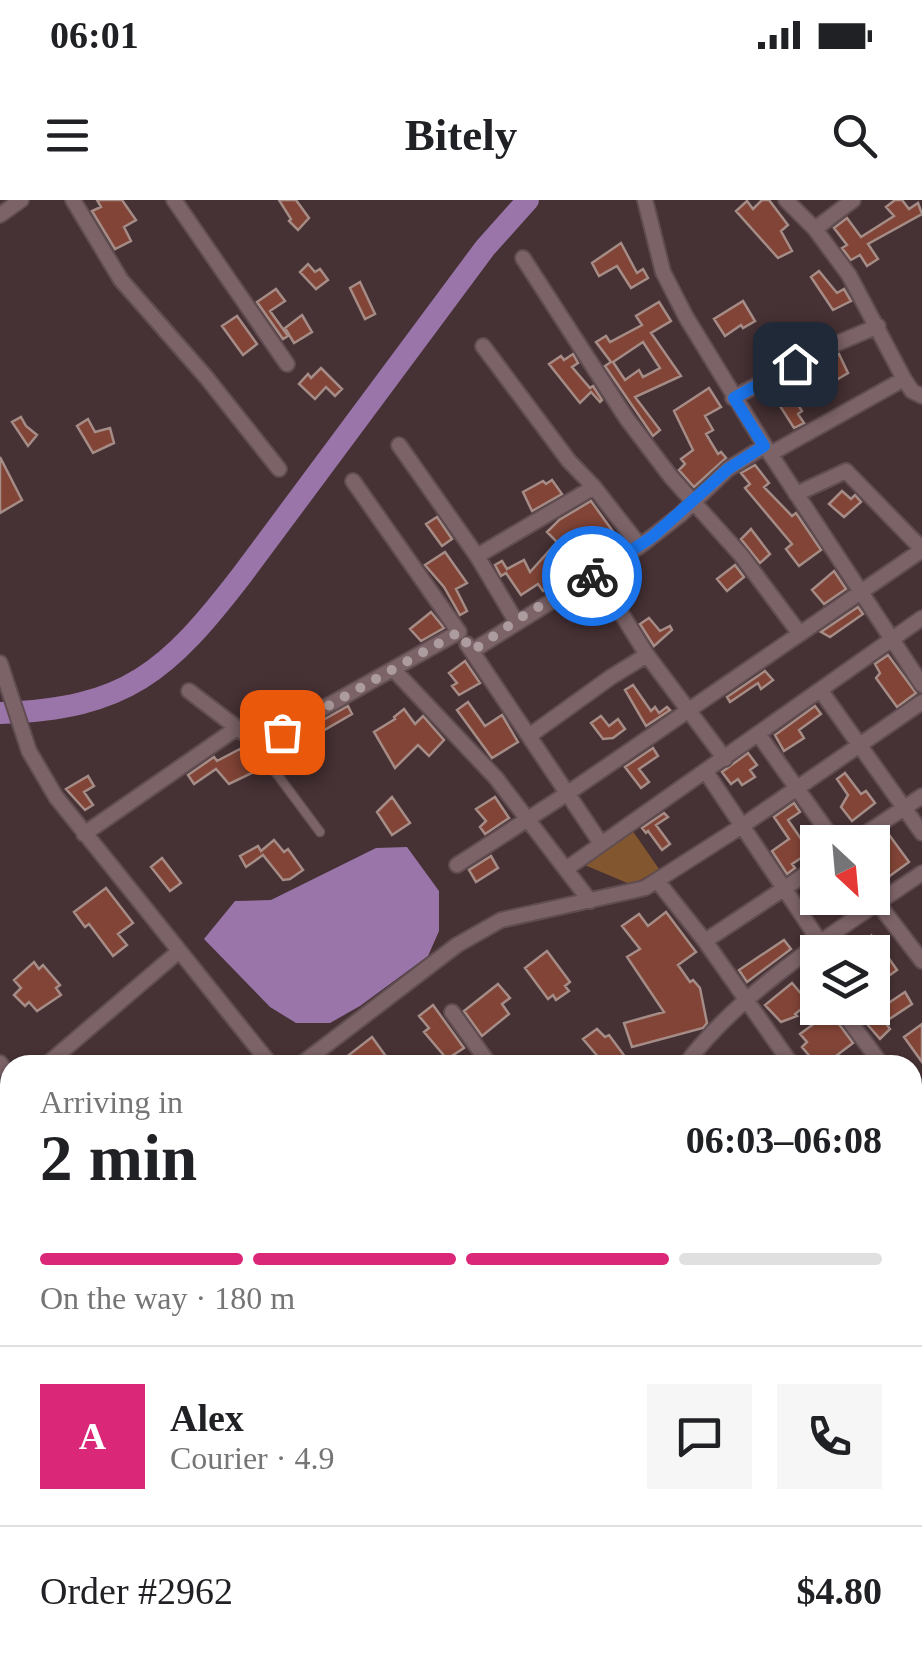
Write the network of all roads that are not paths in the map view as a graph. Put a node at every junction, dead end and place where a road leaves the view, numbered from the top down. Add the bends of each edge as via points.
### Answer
1 (21, 200) edge
2 (73, 200) edge
3 (174, 200) edge
4 (645, 200) edge
5 (786, 200) edge
6 (853, 200) edge
7 (2, 209) edge
8 (815, 229) junction
9 (523, 258) dead end
10 (878, 326) junction
11 (483, 346) dead end
12 (287, 364) dead end
13 (904, 380) junction
14 (922, 396) edge
15 (734, 398) junction
16 (400, 445) dead end
17 (767, 450) junction
18 (279, 470) dead end
19 (353, 481) dead end
20 (594, 487) junction
21 (796, 494) junction
22 (693, 502) junction
23 (640, 546) junction
24 (922, 550) edge
25 (477, 556) junction
26 (597, 574) junction
27 (863, 592) junction
28 (922, 618) edge
29 (517, 622) junction
30 (459, 632) junction
31 (800, 634) junction
32 (892, 638) junction
33 (472, 651) junction
34 (647, 655) junction
35 (0, 663) edge
36 (394, 670) junction
37 (922, 685) edge
38 (189, 691) dead end
39 (821, 691) junction
40 (922, 702) edge
41 (688, 709) junction
42 (237, 728) junction
43 (759, 735) junction
44 (529, 736) junction
45 (256, 746) junction
46 (860, 746) junction
47 (725, 759) junction
48 (706, 772) junction
49 (797, 789) junction
50 (568, 793) junction
51 (922, 796) edge
52 (904, 808) junction
53 (527, 817) junction
54 (823, 825) edge
55 (878, 825) edge
56 (742, 826) junction
57 (320, 832) dead end
58 (922, 833) edge
59 (84, 834) junction
60 (600, 842) junction
61 (456, 865) dead end
62 (566, 869) junction
63 (922, 873) edge
64 (800, 878) edge
65 (658, 882) junction
66 (784, 888) junction
67 (890, 891) edge
68 (590, 901) junction
69 (855, 915) edge
70 (887, 915) edge
71 (815, 935) edge
72 (829, 935) edge
73 (705, 941) junction
74 (178, 952) junction
75 (800, 957) edge
76 (922, 960) edge
77 (746, 1004) junction
78 (452, 1012) dead end
79 (853, 1025) edge
80 (58, 1055) edge
81 (263, 1055) edge
82 (313, 1055) edge
83 (483, 1055) edge
84 (693, 1055) edge
85 (784, 1055) edge
86 (875, 1055) edge

1 - 7 street
2 - 18 street via 121,280
3 - 12 street
4 - 15 street via 663,272
5 - 8 street
6 - 8 street
8 - 10 street
9 - 22 street via 627,418
10 - 13 street
10 - 15 street
11 - 20 street
13 - 14 street
13 - 17 street
15 - 17 street
16 - 25 street
17 - 21 street
17 - 22 street via 728,469
19 - 30 street
20 - 23 street
20 - 25 street
21 - 24 street via 846,471
21 - 27 street
22 - 23 street
22 - 31 street
23 - 26 street
24 - 27 street
25 - 29 street
26 - 29 street
26 - 34 street
27 - 31 street
27 - 32 street
28 - 32 street
29 - 33 street
30 - 33 street
30 - 36 street
31 - 41 street
32 - 37 street
32 - 39 street
33 - 44 street
34 - 41 street
34 - 44 street
35 - 59 street via 30,751
36 - 45 street
36 - 53 street
38 - 42 street
39 - 43 street
39 - 46 street
40 - 46 street
41 - 47 street
41 - 50 street
42 - 45 street
42 - 59 street
43 - 47 street
43 - 49 street
44 - 50 street
45 - 57 lane
46 - 49 street
46 - 52 street
47 - 48 street
48 - 56 street
48 - 60 street
49 - 54 street
49 - 56 street
50 - 53 street
50 - 60 street
51 - 52 street
52 - 55 street
52 - 58 street
53 - 61 street
53 - 62 street
56 - 65 street
56 - 66 street
59 - 74 street
60 - 62 street
62 - 68 street
63 - 67 street
64 - 66 street
65 - 68 street
65 - 73 street
66 - 71 street
66 - 73 street
68 - 82 street via 500,920
69 - 72 street
70 - 76 street
73 - 77 street
74 - 80 street
74 - 81 street
75 - 77 street
77 - 84 street
77 - 85 street
78 - 83 street
79 - 86 street

